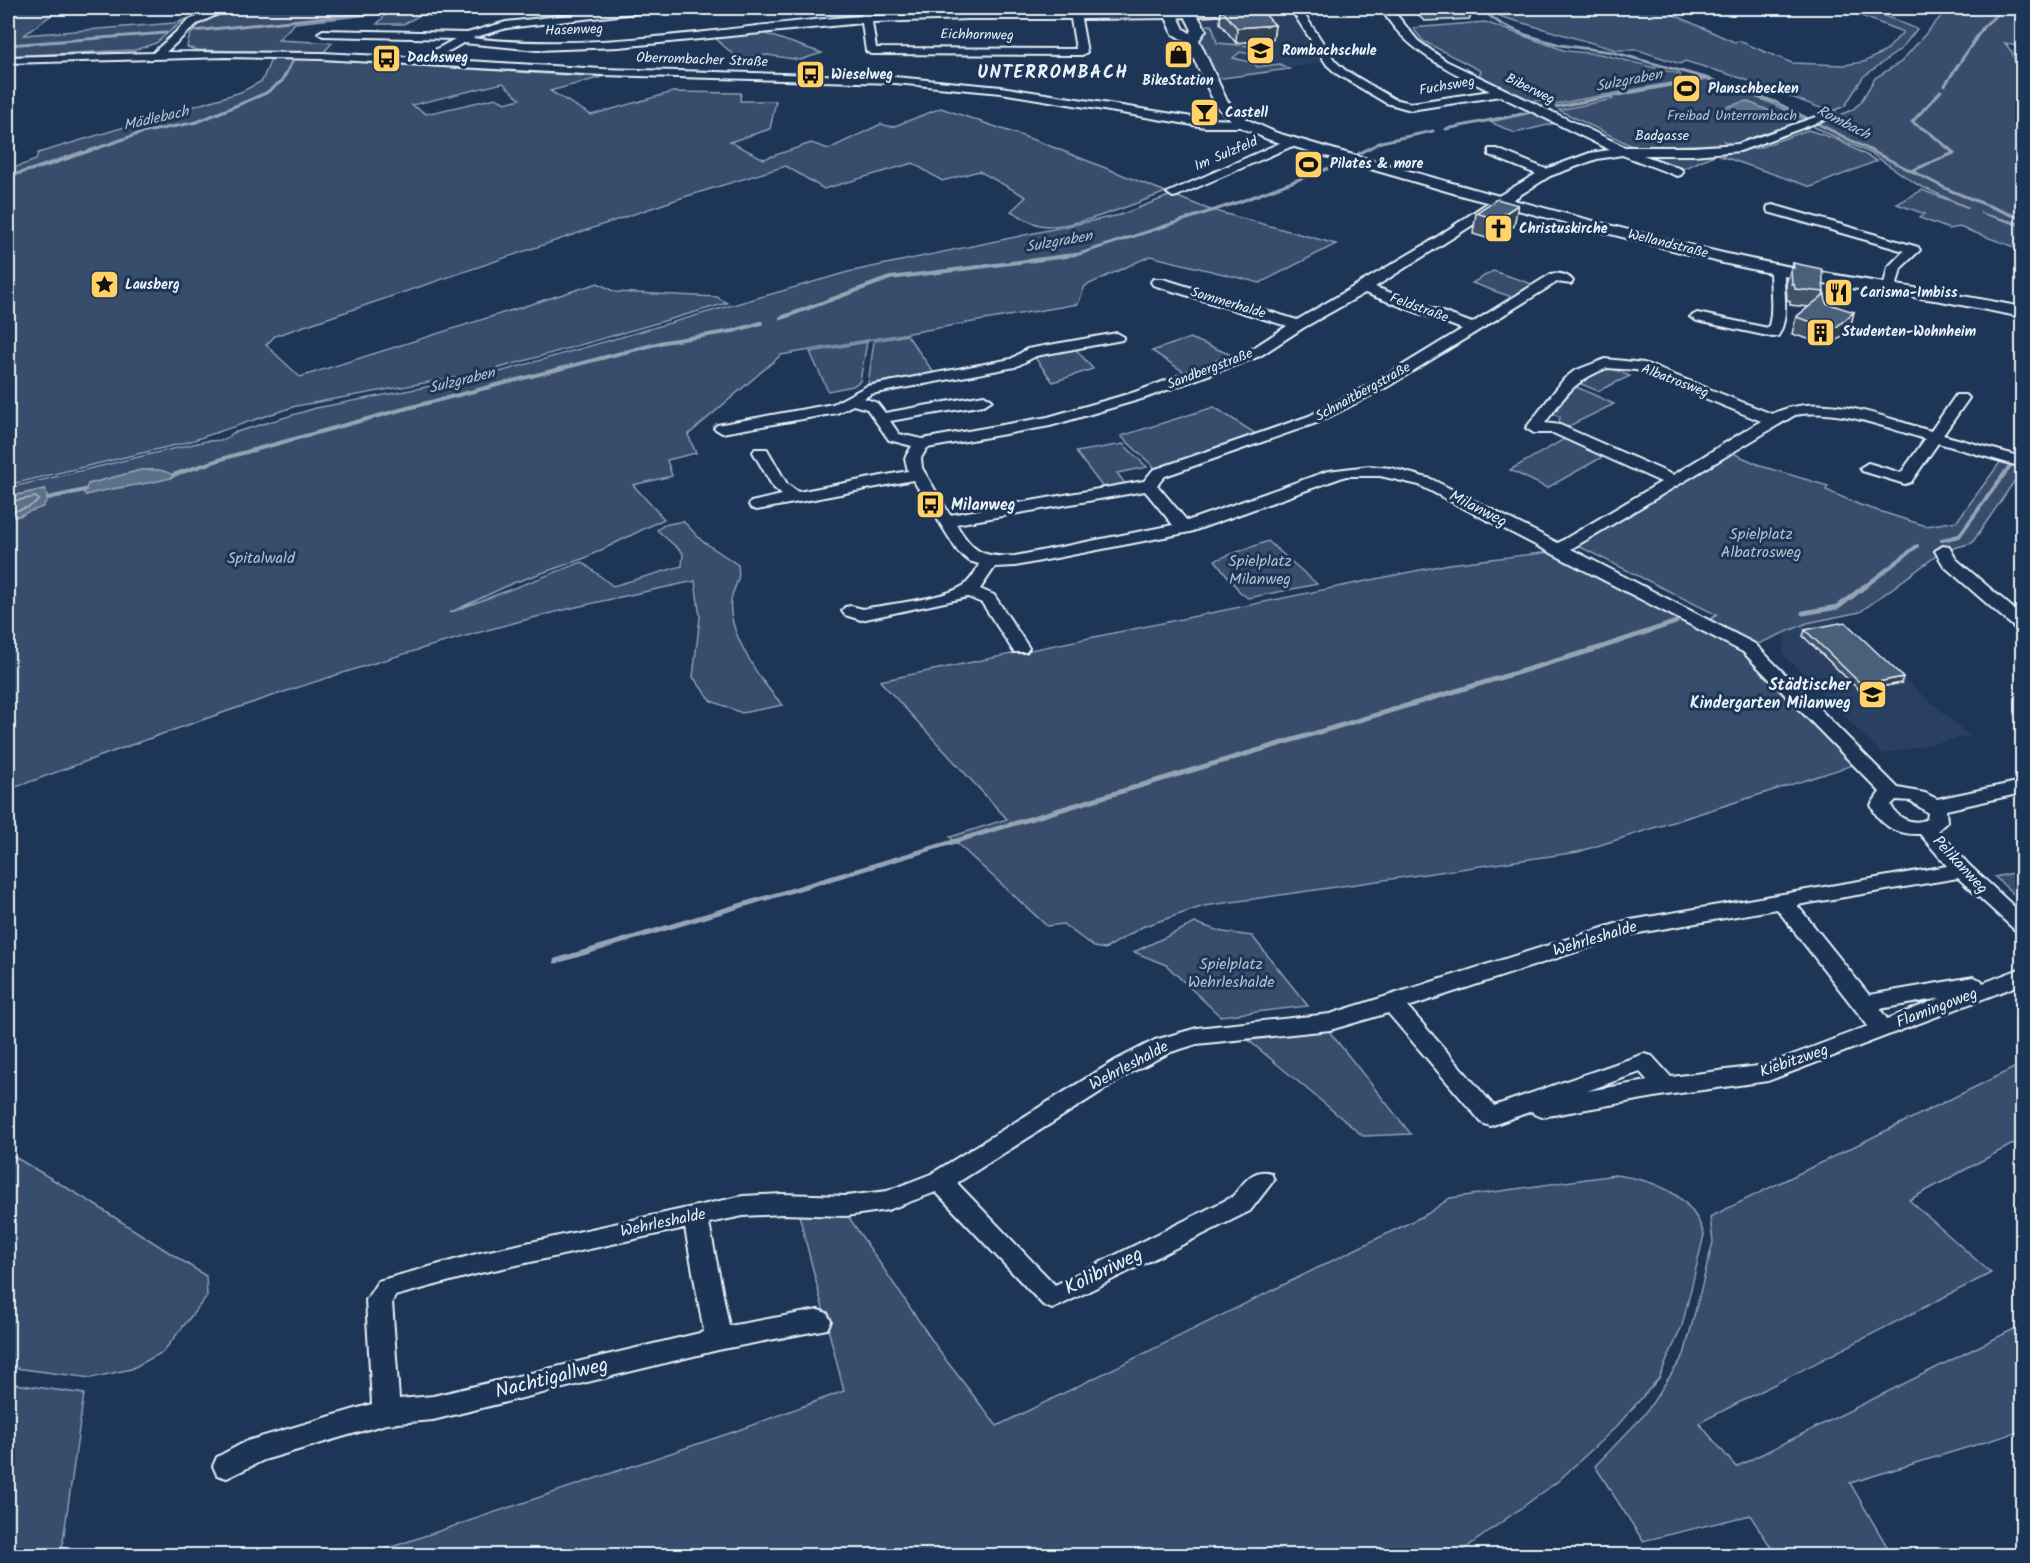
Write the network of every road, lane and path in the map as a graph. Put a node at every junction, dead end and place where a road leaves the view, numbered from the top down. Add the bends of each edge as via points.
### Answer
1 (226, 8) edge
2 (653, 8) edge
3 (1274, 8) edge
4 (1295, 8) edge
5 (1386, 8) edge
6 (1189, 10) edge
7 (1169, 11) edge
8 (1074, 12) edge
9 (866, 13) edge
10 (323, 33) dead end
11 (464, 38) junction
12 (1192, 40) junction
13 (158, 54) junction
14 (8, 60) edge
15 (422, 62) junction
16 (1502, 92) junction
17 (1831, 116) dead end
18 (1243, 123) junction
19 (1291, 142) junction
20 (1623, 151) junction
21 (1493, 152) dead end
22 (1677, 172) dead end
23 (1546, 173) junction
24 (1173, 193) dead end
25 (1499, 201) junction
26 (1773, 209) dead end
27 (1777, 270) junction
28 (1566, 281) dead end
29 (1158, 282) dead end
30 (1364, 288) junction
31 (1890, 288) junction
32 (2022, 312) edge
33 (1697, 317) dead end
34 (1298, 324) junction
35 (1473, 328) junction
36 (1117, 338) dead end
37 (1961, 398) dead end
38 (850, 399) junction
39 (984, 400) dead end
40 (881, 418) junction
41 (1773, 420) junction
42 (722, 428) dead end
43 (1934, 437) junction
44 (922, 444) junction
45 (761, 452) dead end
46 (2022, 462) edge
47 (1868, 468) dead end
48 (918, 474) junction
49 (1673, 481) junction
50 (1149, 485) junction
51 (795, 498) junction
52 (757, 505) dead end
53 (947, 522) junction
54 (1184, 528) junction
55 (1558, 549) junction
56 (1943, 551) dead end
57 (989, 561) junction
58 (968, 591) junction
59 (851, 611) dead end
60 (2018, 617) edge
61 (1020, 648) dead end
62 (2022, 787) edge
63 (1893, 794) junction
64 (1934, 806) junction
65 (1926, 828) junction
66 (1962, 870) junction
67 (1781, 900) junction
68 (2022, 925) edge
69 (2021, 976) edge
70 (1393, 1004) junction
71 (1864, 1004) junction
72 (1883, 1029) junction
73 (1262, 1180) dead end
74 (940, 1181) junction
75 (695, 1216) junction
76 (818, 1321) dead end
77 (718, 1339) junction
78 (386, 1412) junction
79 (227, 1466) dead end

1 - 13 street via 193,22
2 - 11 street via 506,25
3 - 6 street
4 - 16 street, Fuchsweg via 1331,63 1390,101 1411,107
5 - 16 street, Biberweg via 1426,52
6 - 7 street, Hasenweg
6 - 12 main road via 1199,30
7 - 8 street, Hasenweg
7 - 12 main road via 1178,31
8 - 9 street, Hasenweg
8 - 9 street, Eichhornweg via 1082,52 871,51
9 - 11 street, Hasenweg via 585,46 525,46
10 - 11 street, Hasenweg
11 - 15 street
12 - 18 main road via 1221,103
13 - 14 street, Oberrombacher Straße
13 - 15 street, Oberrombacher Straße
15 - 18 street, Oberrombacher Straße via 942,83 1186,121
16 - 20 street, Biberweg
17 - 20 street, Badgasse via 1740,147
18 - 19 main road, Wellandstraße
19 - 24 street, Im Sulzfeld
19 - 25 main road, Wellandstraße
20 - 22 street, Biberweg
20 - 23 street, Badgasse via 1594,156
21 - 23 street
23 - 25 street, Badgasse
25 - 27 main road, Wellandstraße
25 - 30 street, Sandbergstraße
26 - 31 street via 1913,250 1895,267
27 - 31 main road, Wellandstraße
27 - 33 street via 1779,318 1773,333
28 - 35 street, Schnaitbergstraße via 1556,277
29 - 34 street, Sommerhalde
30 - 34 street, Sandbergstraße
30 - 35 street, Feldstraße
31 - 32 main road, Wellandstraße
34 - 44 street, Sandbergstraße via 1255,352 1140,395 1050,421
35 - 50 street, Schnaitbergstraße via 1382,384 1314,419 1159,473
36 - 38 street via 1032,352 1015,363 867,390
37 - 43 street
38 - 40 street via 872,406
38 - 42 street via 837,408
39 - 40 street
40 - 44 street via 894,436
41 - 43 street via 1791,411 1810,408 1858,415
41 - 49 street
41 - 49 street, Albatrosweg via 1639,366 1605,363 1569,382 1534,428 1555,428
43 - 46 street
43 - 47 street via 1905,479
44 - 48 street via 912,461
45 - 51 street via 781,488
48 - 51 street
48 - 53 street
49 - 55 street
50 - 53 street, Schnaitbergstraße
50 - 54 street
51 - 52 street
53 - 57 street via 967,552
54 - 55 street, Milanweg via 1334,474 1377,470 1425,482
54 - 57 street, Milanweg via 1015,561
55 - 63 street, Milanweg via 1749,648
56 - 60 street via 1950,562
57 - 58 street via 979,582
58 - 59 street via 861,615
58 - 61 street via 988,599
62 - 64 street
63 - 64 street via 1919,797
63 - 65 street via 1881,805 1886,816 1901,825
64 - 65 street via 1939,817
65 - 66 street, Pelikanweg
66 - 67 street, Wehrleshalde
66 - 68 street, Pelikanweg
67 - 70 street, Wehrleshalde via 1625,928
67 - 71 street, Flamingoweg
69 - 71 street, Flamingoweg
69 - 72 street, Flamingoweg
70 - 72 street, Kiebitzweg via 1490,1117 1666,1086 1768,1073
70 - 74 street, Wehrleshalde via 1330,1022 1197,1036 1163,1046 1124,1066
71 - 72 street, Flamingoweg
73 - 74 street, Kolibriweg via 1240,1204 1052,1298
74 - 75 street, Wehrleshalde via 888,1200 846,1206 743,1206
75 - 77 street
75 - 78 street, Wehrleshalde via 480,1263 387,1288 379,1300
76 - 77 street, Nachtigallweg
77 - 78 street, Nachtigallweg via 433,1408
78 - 79 street, Nachtigallweg via 257,1450

